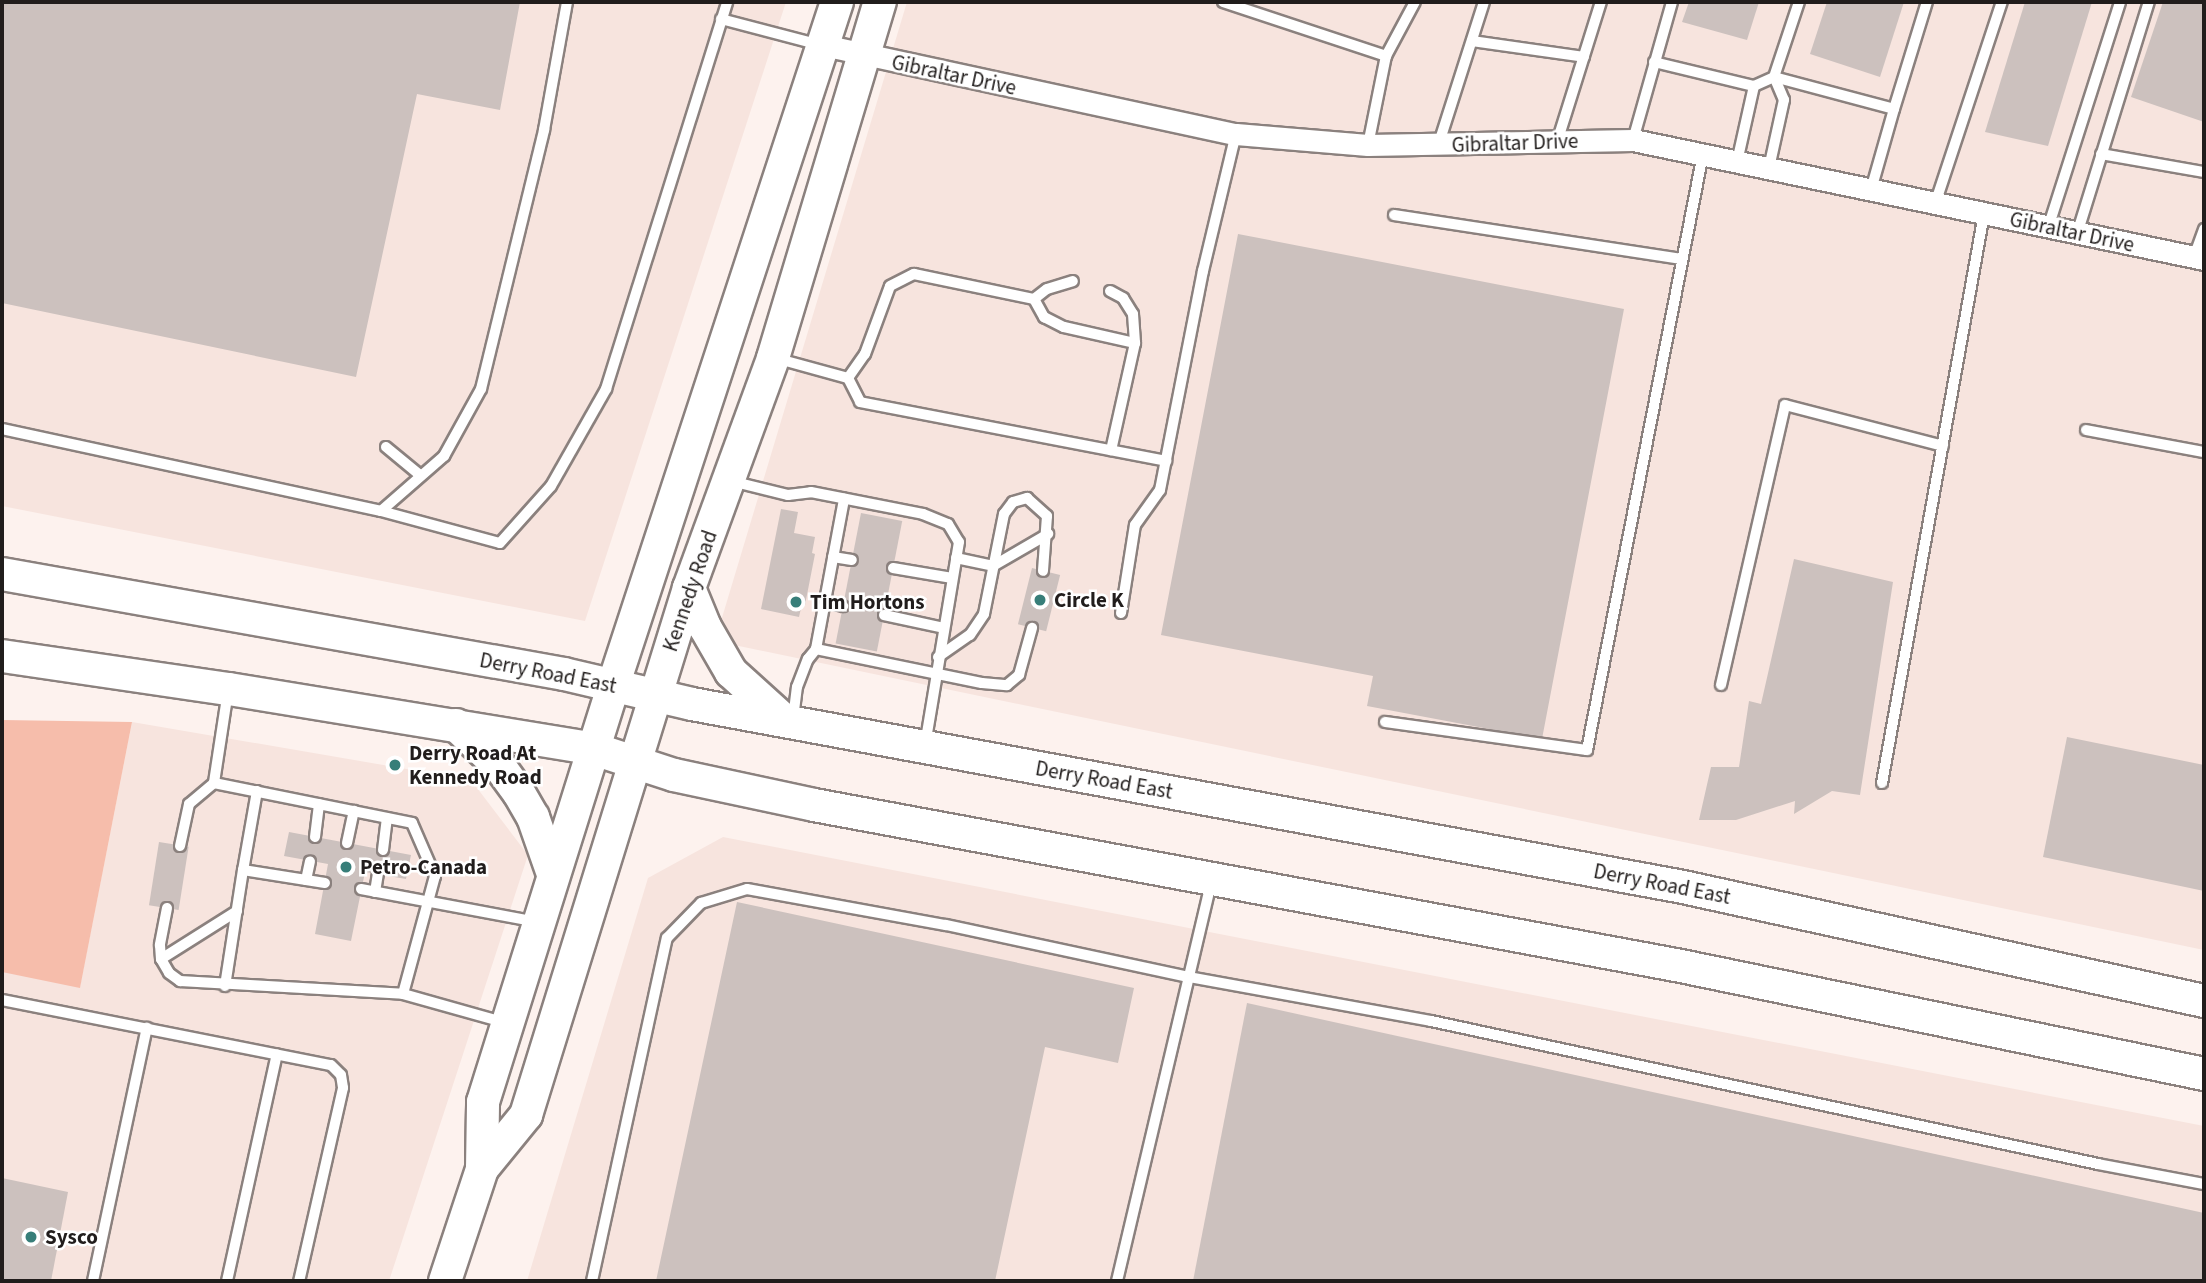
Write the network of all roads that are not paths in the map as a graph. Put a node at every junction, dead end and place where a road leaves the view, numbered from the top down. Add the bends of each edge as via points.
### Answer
1 (567, 2) edge
2 (727, 2) edge
3 (837, 2) edge
4 (880, 2) edge
5 (1223, 2) edge
6 (1415, 2) edge
7 (1484, 2) edge
8 (1601, 2) edge
9 (1672, 2) edge
10 (1799, 2) edge
11 (1927, 2) edge
12 (2002, 2) edge
13 (2120, 2) edge
14 (2149, 2) edge
15 (722, 19) junction
16 (1472, 41) junction
17 (823, 46) junction
18 (863, 55) junction
19 (1386, 55) junction
20 (1584, 57) junction
21 (1654, 62) junction
22 (1774, 77) junction
23 (1754, 86) junction
24 (1894, 109) junction
25 (1236, 134) junction
26 (1633, 140) junction
27 (1557, 142) junction
28 (1368, 145) junction
29 (1438, 146) junction
30 (1703, 154) junction
31 (2101, 154) junction
32 (1737, 162) junction
33 (1769, 168) junction
34 (2204, 172) edge
35 (1871, 190) junction
36 (1935, 204) junction
37 (1984, 214) junction
38 (1394, 215) dead end
39 (2048, 228) junction
40 (2204, 229) edge
41 (2077, 234) junction
42 (2199, 258) edge
43 (1682, 259) junction
44 (1073, 281) dead end
45 (1110, 291) dead end
46 (1034, 299) junction
47 (1135, 343) junction
48 (773, 358) junction
49 (848, 379) junction
50 (2, 429) edge
51 (2086, 430) dead end
52 (1943, 446) junction
53 (386, 447) dead end
54 (1111, 450) junction
55 (2204, 452) edge
56 (1166, 461) junction
57 (422, 476) junction
58 (729, 480) junction
59 (844, 499) junction
60 (381, 511) junction
61 (1048, 534) junction
62 (833, 557) junction
63 (956, 558) junction
64 (852, 560) dead end
65 (993, 566) junction
66 (893, 568) dead end
67 (1044, 571) dead end
68 (2, 574) edge
69 (953, 578) junction
70 (690, 588) junction
71 (825, 601) junction
72 (843, 606) dead end
73 (1121, 613) dead end
74 (884, 615) dead end
75 (944, 628) junction
76 (1032, 628) dead end
77 (816, 649) junction
78 (2, 656) edge
79 (938, 657) junction
80 (936, 671) junction
81 (1721, 685) dead end
82 (613, 686) junction
83 (229, 689) junction
84 (656, 695) junction
85 (788, 721) junction
86 (1385, 722) dead end
87 (456, 725) junction
88 (925, 747) junction
89 (594, 749) junction
90 (634, 763) junction
91 (215, 783) junction
92 (1882, 783) dead end
93 (257, 792) junction
94 (319, 804) junction
95 (354, 811) junction
96 (387, 818) junction
97 (315, 837) dead end
98 (347, 843) dead end
99 (180, 846) dead end
100 (383, 849) dead end
101 (310, 861) dead end
102 (243, 870) junction
103 (378, 874) dead end
104 (553, 874) junction
105 (1211, 879) junction
106 (306, 880) junction
107 (325, 883) dead end
108 (361, 889) dead end
109 (375, 892) junction
110 (429, 904) junction
111 (167, 908) dead end
112 (237, 911) junction
113 (541, 922) junction
114 (161, 959) junction
115 (1189, 977) junction
116 (225, 986) junction
117 (403, 994) junction
118 (2, 1000) edge
119 (2204, 1001) edge
120 (508, 1023) junction
121 (147, 1028) junction
122 (277, 1054) junction
123 (2204, 1074) edge
124 (482, 1168) junction
125 (2204, 1184) edge
126 (93, 1281) edge
127 (227, 1281) edge
128 (299, 1281) edge
129 (445, 1281) edge
130 (592, 1281) edge
131 (1117, 1281) edge

1 - 57 lane via 544,130 481,390 444,456
2 - 15 lane
3 - 17 main road, Kennedy Road
4 - 18 main road, Kennedy Road
5 - 19 lane
6 - 19 lane
7 - 16 lane
8 - 20 lane
9 - 21 lane
10 - 22 lane
11 - 24 lane
12 - 36 lane
13 - 39 lane
14 - 31 lane
15 - 17 lane
15 - 60 lane via 607,390 551,486 500,543
16 - 20 lane
16 - 29 lane
17 - 18 street, Gibraltar Drive
17 - 82 main road, Kennedy Road
18 - 25 street, Gibraltar Drive
18 - 48 main road, Kennedy Road
19 - 28 lane
20 - 27 lane
21 - 23 lane
21 - 26 lane
22 - 23 lane
22 - 24 lane
22 - 33 lane via 1784,100
23 - 32 lane
24 - 35 lane
25 - 28 street, Gibraltar Drive
25 - 56 lane via 1203,271
26 - 27 street, Gibraltar Drive
26 - 30 street, Gibraltar Drive
27 - 29 street, Gibraltar Drive
28 - 29 street, Gibraltar Drive
30 - 32 street, Gibraltar Drive
30 - 43 lane
31 - 34 lane
31 - 41 lane
32 - 33 street, Gibraltar Drive
33 - 35 street, Gibraltar Drive
35 - 36 street, Gibraltar Drive
36 - 37 street, Gibraltar Drive
37 - 39 street, Gibraltar Drive
37 - 52 lane
38 - 43 lane
39 - 41 street, Gibraltar Drive
40 - 42 lane
41 - 42 street, Gibraltar Drive
43 - 86 lane via 1587,750
44 - 46 lane via 1047,289
45 - 47 lane via 1123,298 1133,314
46 - 47 lane via 1044,317 1064,327
46 - 49 lane via 914,274 890,286 864,355
47 - 54 lane
48 - 49 lane
48 - 58 main road, Kennedy Road
49 - 54 lane via 860,402
50 - 60 lane
51 - 55 lane
52 - 81 lane via 1785,405
52 - 92 lane
53 - 57 lane
54 - 56 lane
56 - 73 lane via 1160,490 1135,526
57 - 60 lane
58 - 59 lane via 788,495 811,492
58 - 70 main road, Kennedy Road
59 - 62 lane
59 - 63 lane via 923,514 947,524 960,542
61 - 65 lane
61 - 65 lane via 1047,516 1040,506 1027,498 1013,502 1004,514
61 - 67 lane
62 - 64 lane
62 - 71 lane
63 - 65 lane
63 - 69 lane
65 - 79 lane via 984,614 970,635
66 - 69 lane
68 - 82 main road, Derry Road East
69 - 75 lane
70 - 84 main road, Kennedy Road
70 - 85 main road via 705,627 731,672
71 - 72 lane
71 - 77 lane
74 - 75 lane
75 - 79 lane
76 - 80 lane via 1019,675 1007,685
77 - 80 lane
77 - 85 lane via 797,687
78 - 83 main road
79 - 80 lane
80 - 88 lane
82 - 84 main road, Derry Road East
82 - 89 main road, Kennedy Road
83 - 87 main road
83 - 91 lane
84 - 85 main road, Derry Road East
84 - 90 main road, Kennedy Road
85 - 88 main road, Derry Road East
87 - 89 main road
87 - 104 main road via 500,767 519,793 537,826
88 - 119 main road, Derry Road East via 1683,887
89 - 90 main road
89 - 104 main road, Kennedy Road
90 - 105 main road via 814,805
90 - 124 main road, Kennedy Road via 526,1115
91 - 93 lane
91 - 99 lane via 189,804
93 - 94 lane
93 - 102 lane
94 - 95 lane
94 - 97 lane
95 - 96 lane
95 - 98 lane
96 - 100 lane
96 - 110 lane via 412,822 435,876
101 - 106 lane
102 - 106 lane
102 - 112 lane
103 - 109 lane
104 - 113 main road, Kennedy Road
105 - 115 lane
105 - 123 main road via 1676,965
106 - 107 lane
108 - 109 lane
109 - 110 lane
110 - 113 lane
110 - 117 lane
111 - 114 lane
112 - 114 lane
112 - 116 lane
113 - 120 main road, Kennedy Road
114 - 116 lane via 180,982
115 - 125 lane via 1431,1021
115 - 130 lane via 946,925 747,889 701,903 667,938
115 - 131 lane
116 - 117 lane
117 - 120 lane
118 - 121 lane
120 - 124 main road, Kennedy Road via 483,1102
121 - 122 lane
121 - 126 lane
122 - 127 lane
122 - 128 lane via 331,1065 341,1075 343,1088
124 - 129 main road, Kennedy Road

